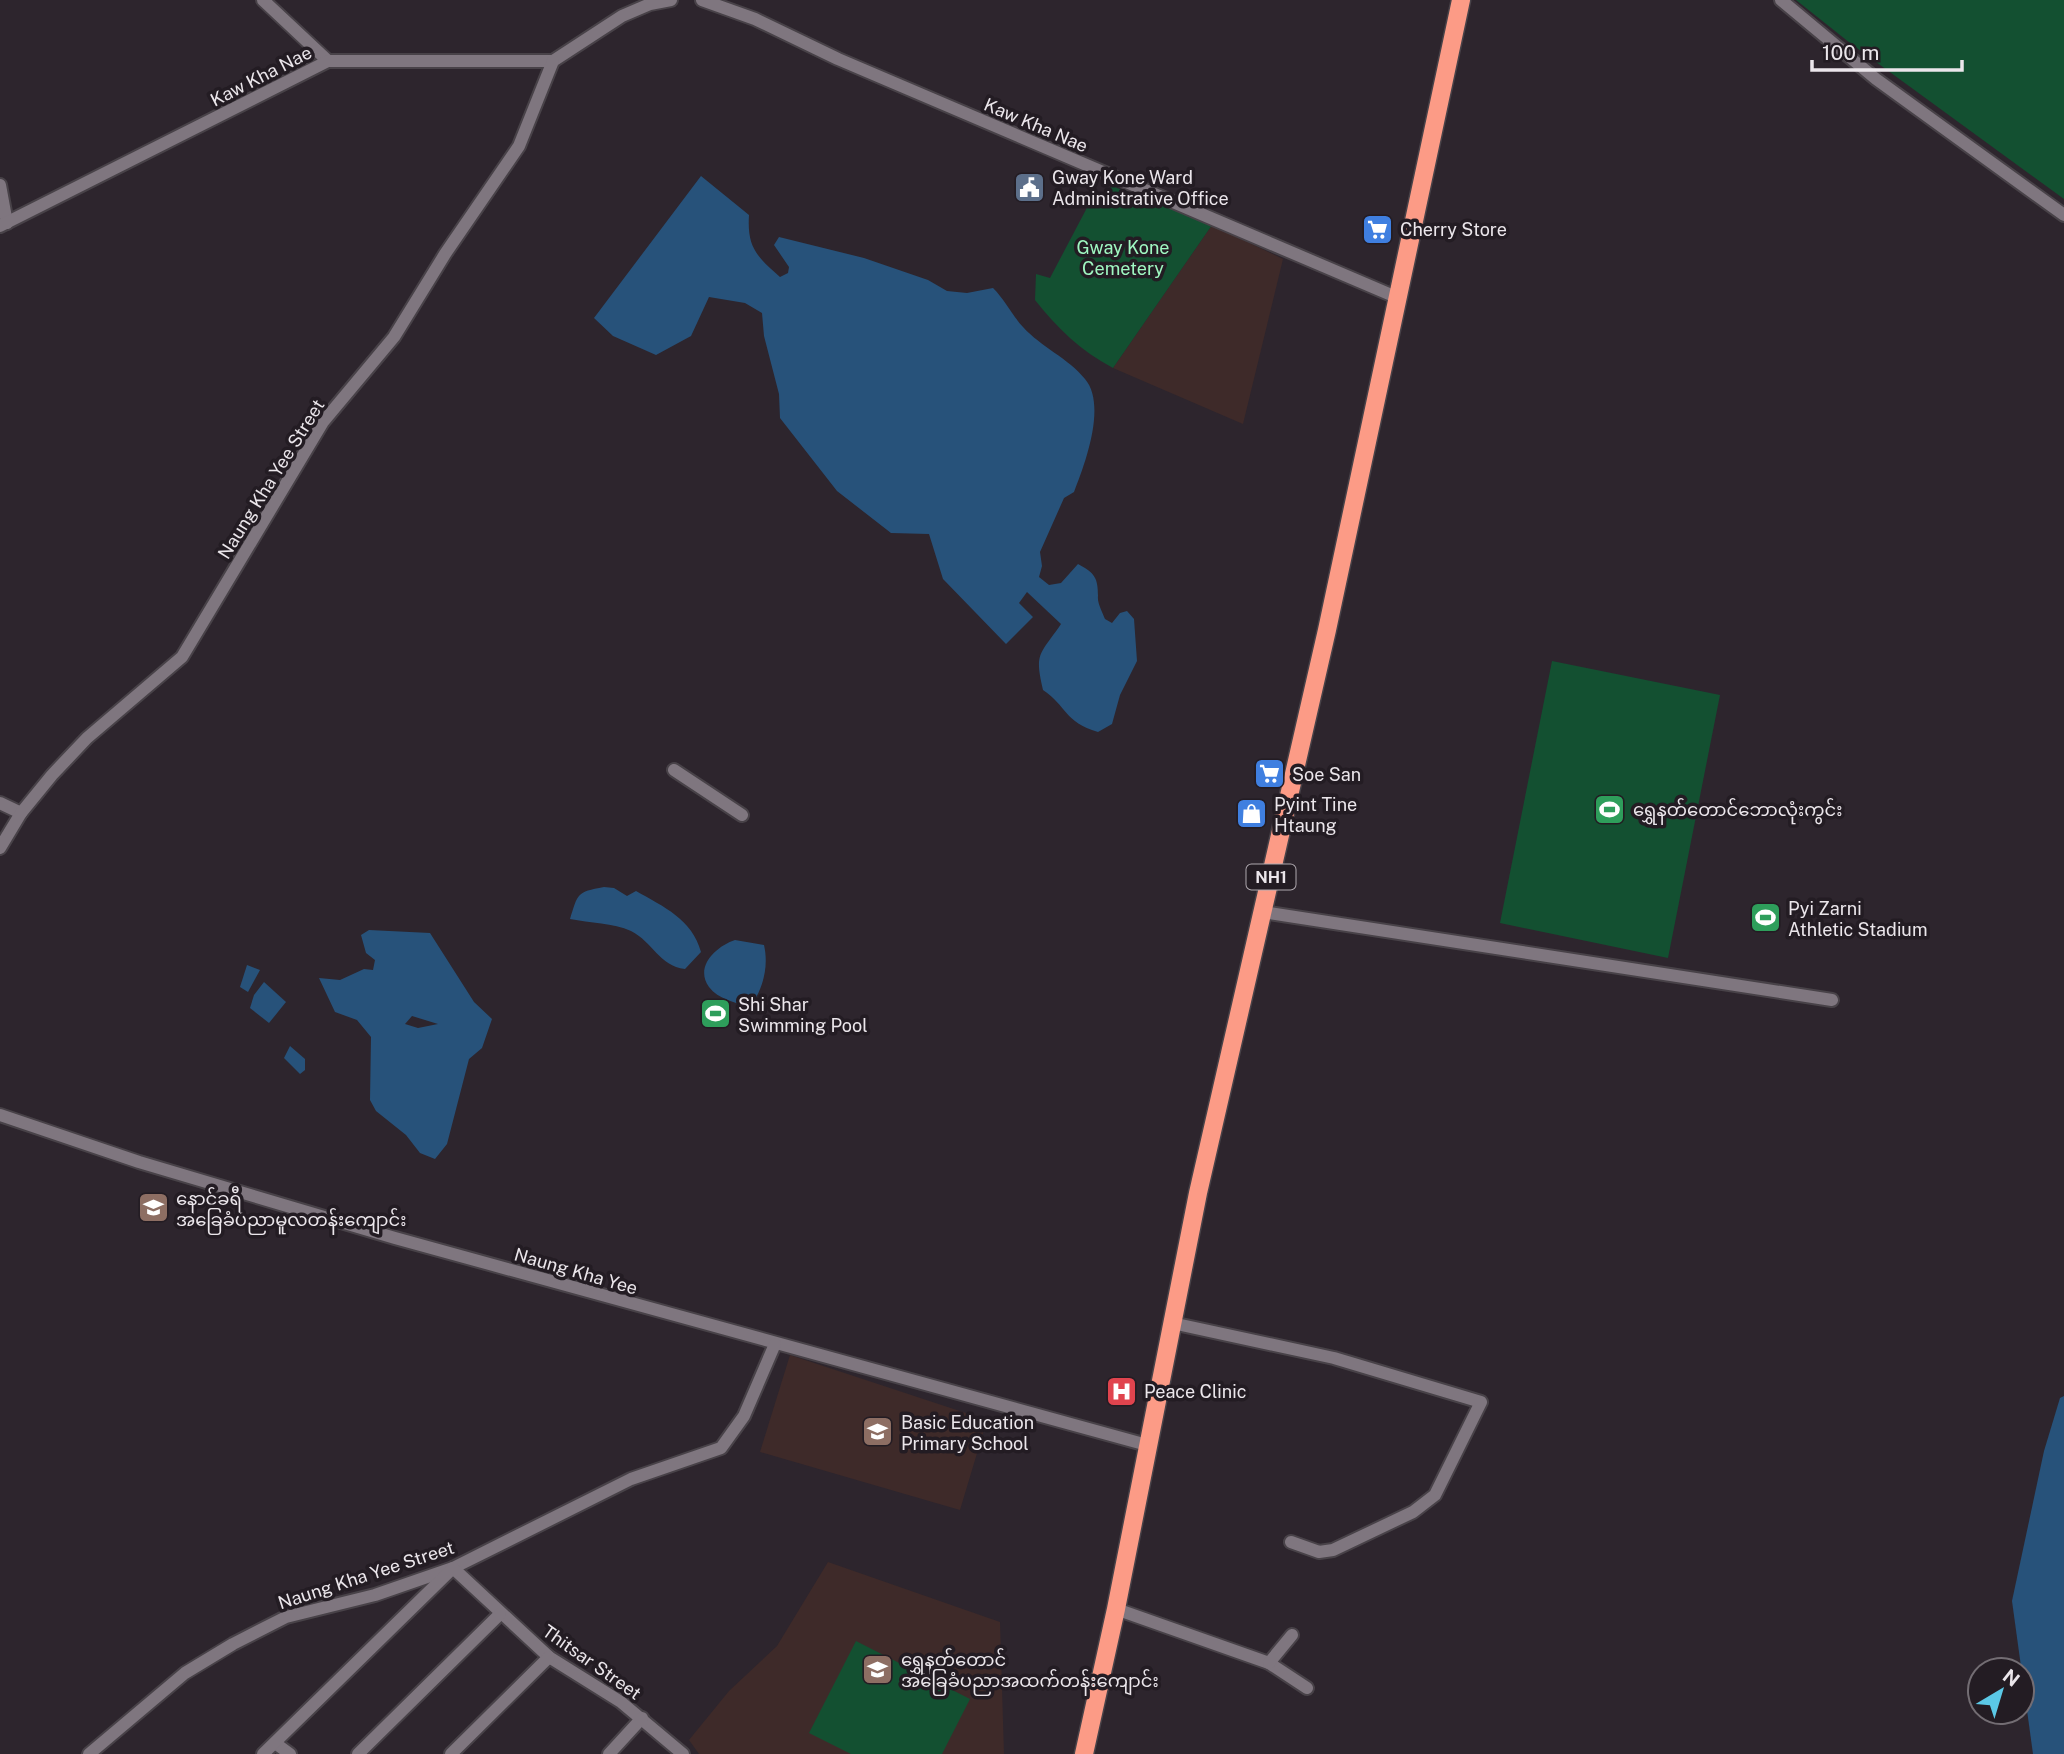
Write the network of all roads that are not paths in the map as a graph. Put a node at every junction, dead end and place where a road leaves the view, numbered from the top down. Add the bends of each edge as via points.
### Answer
1 (263, 0) edge
2 (671, 0) edge
3 (702, 0) edge
4 (1461, 0) edge
5 (1781, 0) edge
6 (328, 61) junction
7 (553, 61) junction
8 (0, 185) edge
9 (2064, 215) edge
10 (4, 225) edge
11 (1396, 297) junction
12 (674, 770) dead end
13 (0, 803) edge
14 (21, 813) junction
15 (742, 815) dead end
16 (0, 848) edge
17 (1263, 912) junction
18 (1832, 1000) dead end
19 (0, 1115) edge
20 (1172, 1323) junction
21 (775, 1344) junction
22 (1147, 1445) junction
23 (1291, 1542) dead end
24 (453, 1568) junction
25 (1116, 1609) junction
26 (500, 1614) junction
27 (1292, 1635) dead end
28 (549, 1657) junction
29 (1269, 1663) junction
30 (1307, 1688) dead end
31 (642, 1718) junction
32 (275, 1743) junction
33 (1083, 1753) edge
34 (89, 1754) edge
35 (263, 1754) edge
36 (290, 1754) edge
37 (358, 1754) edge
38 (451, 1754) edge
39 (609, 1754) edge
40 (683, 1754) edge

1 - 6 street
2 - 7 street via 622,16
3 - 11 street, Kaw Kha Nae
4 - 11 highway, NH1
5 - 9 street via 1875,79
6 - 7 street, Kaw Kha Nae
6 - 10 street, Kaw Kha Nae
7 - 14 street, Naung Kha Yee Street via 519,146 444,254 394,337 323,422 182,657 87,738
8 - 10 street
11 - 17 highway, NH1
12 - 15 street
13 - 14 street
14 - 16 street, Naung Kha Yee Street
17 - 18 street
17 - 20 highway, NH1
19 - 21 street, Naung Kha Yee via 277,1203
20 - 22 highway, NH1
20 - 23 street via 1334,1359 1481,1402 1435,1495 1413,1512 1333,1550 1319,1552
21 - 22 street, Naung Kha Yee
21 - 24 street, Naung Kha Yee Street via 744,1416 721,1448 631,1479
22 - 25 highway, NH1
24 - 26 street, Thitsar Street
24 - 32 street
24 - 34 street, Naung Kha Yee Street via 375,1595 286,1617 233,1644 185,1673
25 - 29 street
25 - 33 highway, NH1
26 - 28 street, Thitsar Street
26 - 37 street
27 - 29 street
28 - 31 street, Thitsar Street
28 - 38 street
29 - 30 street
31 - 39 street
31 - 40 street, Thitsar Street
32 - 35 street
32 - 36 street

